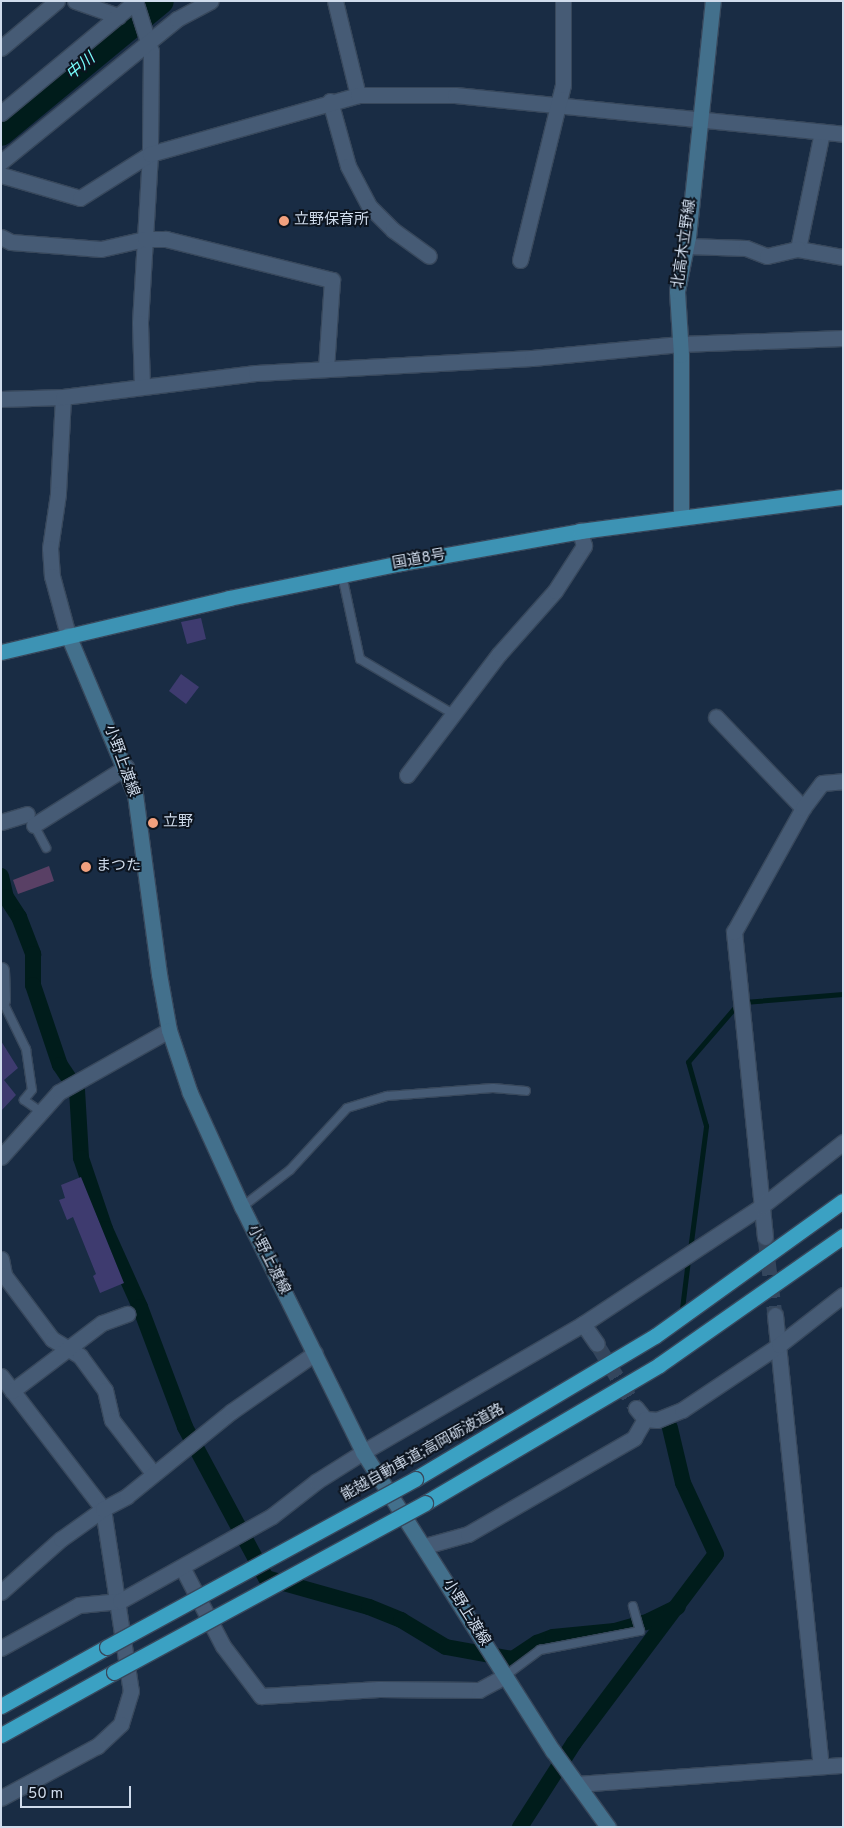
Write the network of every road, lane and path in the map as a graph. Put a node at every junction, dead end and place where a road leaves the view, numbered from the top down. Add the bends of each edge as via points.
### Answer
1 (57, 1) edge
2 (74, 1) edge
3 (211, 1) edge
4 (335, 1) edge
5 (563, 1) edge
6 (713, 1) edge
7 (135, 4) edge
8 (118, 16) junction
9 (146, 38) junction
10 (1, 48) edge
11 (358, 95) junction
12 (330, 101) junction
13 (559, 105) junction
14 (1, 112) edge
15 (699, 120) junction
16 (822, 132) junction
17 (843, 134) edge
18 (150, 154) junction
19 (1, 162) edge
20 (1, 175) edge
21 (1, 237) edge
22 (145, 239) junction
23 (686, 246) junction
24 (798, 249) junction
25 (429, 256) dead end
26 (843, 257) edge
27 (520, 260) dead end
28 (843, 338) edge
29 (680, 344) junction
30 (326, 369) junction
31 (142, 387) junction
32 (63, 397) junction
33 (1, 399) edge
34 (843, 497) edge
35 (681, 517) junction
36 (580, 531) junction
37 (342, 575) junction
38 (68, 635) junction
39 (1, 652) edge
40 (455, 715) junction
41 (716, 717) dead end
42 (126, 767) junction
43 (407, 775) dead end
44 (843, 781) edge
45 (804, 808) junction
46 (30, 819) junction
47 (1, 822) edge
48 (46, 848) dead end
49 (1, 970) edge
50 (2, 1000) edge
51 (169, 1030) junction
52 (526, 1091) dead end
53 (41, 1112) junction
54 (843, 1142) edge
55 (1, 1157) edge
56 (843, 1201) edge
57 (762, 1206) junction
58 (242, 1207) junction
59 (843, 1236) edge
60 (765, 1237) tunnel mouth
61 (1, 1259) edge
62 (843, 1296) edge
63 (127, 1314) dead end
64 (775, 1315) tunnel mouth
65 (583, 1324) junction
66 (597, 1344) tunnel mouth
67 (779, 1345) junction
68 (68, 1348) junction
69 (315, 1353) junction
70 (1, 1376) edge
71 (12, 1391) junction
72 (363, 1452) junction
73 (153, 1473) junction
74 (103, 1509) junction
75 (426, 1546) junction
76 (182, 1567) junction
77 (1, 1592) edge
78 (120, 1601) junction
79 (633, 1606) dead end
80 (1, 1648) edge
81 (505, 1676) junction
82 (1, 1706) edge
83 (1, 1736) edge
84 (843, 1765) edge
85 (820, 1766) junction
86 (577, 1784) junction
87 (1, 1798) edge
88 (608, 1827) edge

1 - 10 street
2 - 8 street
3 - 9 street
4 - 11 street
5 - 13 street via 563,85
6 - 15 main road, 北高木立野線
7 - 8 street
7 - 9 street
8 - 14 street
9 - 18 street via 151,51
9 - 19 street
11 - 12 street
11 - 13 street via 455,94
12 - 18 street
12 - 25 street via 348,166 369,206 393,230
13 - 15 street
13 - 27 street
15 - 16 street
15 - 23 main road, 北高木立野線
16 - 17 street
16 - 24 street
18 - 20 street via 80,198
18 - 22 street
21 - 22 street via 11,242 101,249
22 - 30 street via 166,239 332,280
22 - 31 street via 140,323
23 - 24 street via 746,248 767,256
23 - 29 main road, 北高木立野線 via 677,291
24 - 26 street
28 - 29 street
29 - 30 street via 532,358
29 - 35 main road, 北高木立野線
30 - 31 street via 256,373
31 - 32 street
32 - 33 street
32 - 38 street via 58,494 50,548 52,576
34 - 35 highway, 国道8号
35 - 36 highway, 国道8号
36 - 37 highway, 国道8号
36 - 40 street via 584,546 555,591 499,654
37 - 38 highway, 国道8号
37 - 40 lane via 360,659
38 - 39 highway, 国道8号
38 - 42 main road, 小野上渡線
40 - 43 street
41 - 45 street
42 - 46 street
42 - 51 main road, 小野上渡線 via 135,794
44 - 45 street via 822,783
45 - 57 street via 734,932
46 - 47 street
46 - 48 lane
49 - 50 street
50 - 53 lane via 26,1049 32,1090 24,1100
51 - 53 street via 59,1092
51 - 58 main road, 小野上渡線 via 190,1093
52 - 58 lane via 492,1088 387,1096 347,1108 290,1170
53 - 55 street
54 - 57 street
56 - 82 highway, 能越自動車道;高岡砺波道路, bridge via 655,1336 415,1479
57 - 60 street
57 - 65 street
58 - 69 main road, 小野上渡線
59 - 83 highway, bridge via 659,1365 425,1503
61 - 68 street via 4,1275 52,1339
62 - 67 street
63 - 68 street via 102,1323
64 - 67 street
65 - 66 street
65 - 72 street
67 - 75 street via 682,1410 657,1420 641,1414 634,1438 468,1534
67 - 85 street
68 - 71 street
68 - 73 street via 80,1356 105,1390 112,1420
69 - 72 main road, 小野上渡線
69 - 73 street via 232,1411
70 - 71 street
71 - 74 street
72 - 75 main road, 小野上渡線
72 - 76 street via 317,1481 272,1516
73 - 74 street via 127,1496
74 - 77 street via 60,1539
74 - 78 street
75 - 81 main road, 小野上渡線
76 - 78 street
76 - 81 street via 223,1646 261,1696 379,1689 479,1690
78 - 80 street via 79,1605
78 - 87 street via 131,1691 121,1724 97,1746
79 - 81 lane via 640,1630 540,1650
81 - 86 main road, 小野上渡線
84 - 85 street
85 - 86 street
86 - 88 main road, 小野上渡線

